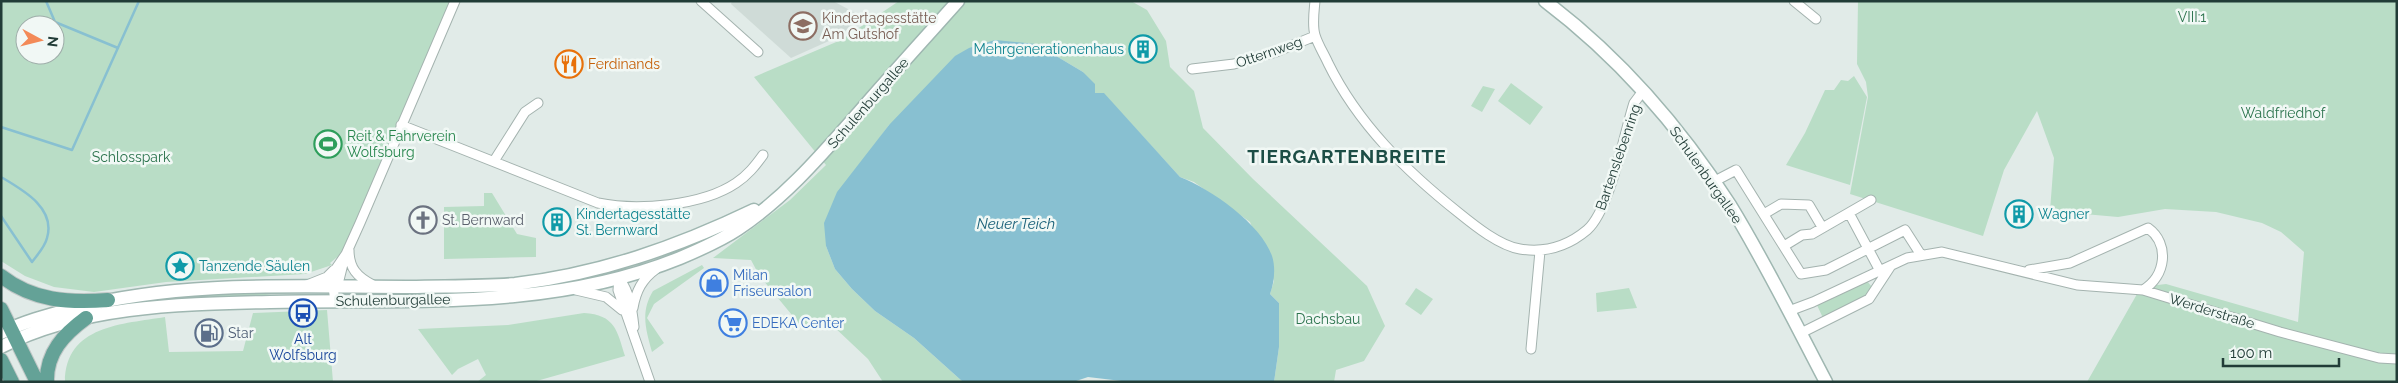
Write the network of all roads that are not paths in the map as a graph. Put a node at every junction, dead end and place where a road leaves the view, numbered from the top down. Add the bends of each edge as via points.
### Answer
1 (455, 1) edge
2 (701, 1) edge
3 (958, 1) edge
4 (1315, 1) edge
5 (1545, 1) edge
6 (1794, 1) edge
7 (1816, 19) dead end
8 (1315, 36) junction
9 (758, 52) dead end
10 (1192, 69) dead end
11 (1643, 91) junction
12 (538, 103) dead end
13 (401, 125) junction
14 (763, 155) dead end
15 (494, 161) junction
16 (1713, 182) junction
17 (1871, 200) dead end
18 (774, 201) junction
19 (1849, 213) junction
20 (1764, 214) junction
21 (1822, 227) junction
22 (1784, 246) junction
23 (1869, 249) junction
24 (347, 251) junction
25 (1540, 251) junction
26 (1921, 254) junction
27 (615, 265) junction
28 (1892, 265) junction
29 (661, 266) junction
30 (335, 270) junction
31 (2021, 270) junction
32 (1880, 271) junction
33 (1, 276) edge
34 (619, 278) junction
35 (378, 287) junction
36 (304, 288) junction
37 (334, 288) junction
38 (569, 289) junction
39 (2144, 290) junction
40 (167, 292) junction
41 (108, 300) junction
42 (335, 301) junction
43 (166, 306) junction
44 (1, 309) edge
45 (628, 311) junction
46 (1789, 311) junction
47 (86, 318) junction
48 (9, 333) edge
49 (1801, 333) junction
50 (1, 347) edge
51 (1531, 349) dead end
52 (2397, 359) edge
53 (1, 360) edge
54 (12, 382) edge
55 (36, 382) edge
56 (47, 382) edge
57 (650, 382) edge
58 (1826, 382) edge

1 - 13 street
2 - 9 street
3 - 18 street, Schulenburgallee via 807,172
4 - 8 street, Bartenslebenring
5 - 11 street, Schulenburgallee via 1606,51
6 - 7 street
8 - 10 street, Otternweg via 1234,64
8 - 25 street, Bartenslebenring via 1338,83 1367,124 1384,146 1430,190 1482,231 1518,249
11 - 16 street, Schulenburgallee
11 - 25 street, Bartenslebenring via 1634,103 1596,220 1571,240 1556,248
12 - 15 street via 525,112
13 - 15 street
13 - 24 street
14 - 15 street via 751,171 728,187 700,198 634,208 598,202
16 - 20 street via 1736,170
16 - 46 street, Schulenburgallee
17 - 19 street
18 - 27 street, Schulenburgallee via 712,231
18 - 29 street, Schulenburgallee via 737,230
19 - 21 street
19 - 23 street
20 - 21 street via 1781,204 1809,205
20 - 22 street
21 - 22 street
22 - 23 street via 1801,274 1826,270
23 - 26 street via 1905,230
23 - 32 street
24 - 30 street
24 - 35 street via 354,272
24 - 37 street
25 - 51 street
26 - 28 street, Werderstraße
26 - 31 street, Werderstraße via 1942,252
27 - 34 street
27 - 35 street, Schulenburgallee via 514,284
28 - 32 street, Werderstraße
28 - 49 street via 1869,299
29 - 34 street, Schulenburgallee
29 - 45 street via 640,285
30 - 36 street
30 - 37 street
31 - 39 street, Werderstraße via 2077,285
31 - 39 street, Werderstraße via 2070,263 2148,228 2161,242 2162,261 2158,275
32 - 46 street, Werderstraße
33 - 41 main road via 22,290 44,298 76,302
34 - 38 street, Schulenburgallee
34 - 45 street via 618,290
35 - 37 street, Schulenburgallee
36 - 37 street, Schulenburgallee
36 - 40 street, Schulenburgallee
37 - 42 street
38 - 42 street, Schulenburgallee via 465,300
38 - 45 street via 606,297
39 - 52 street, Werderstraße via 2280,332 2379,358
40 - 41 street, Schulenburgallee
40 - 43 street
41 - 48 street, Schulenburgallee via 40,317
42 - 43 street, Schulenburgallee
43 - 47 street, Schulenburgallee
44 - 48 main road
45 - 57 street
46 - 49 street, Schulenburgallee
47 - 48 street, Schulenburgallee
47 - 56 main road via 59,342 46,370
48 - 50 street, Schulenburgallee
48 - 55 main road
49 - 58 street, Schulenburgallee
53 - 54 main road

